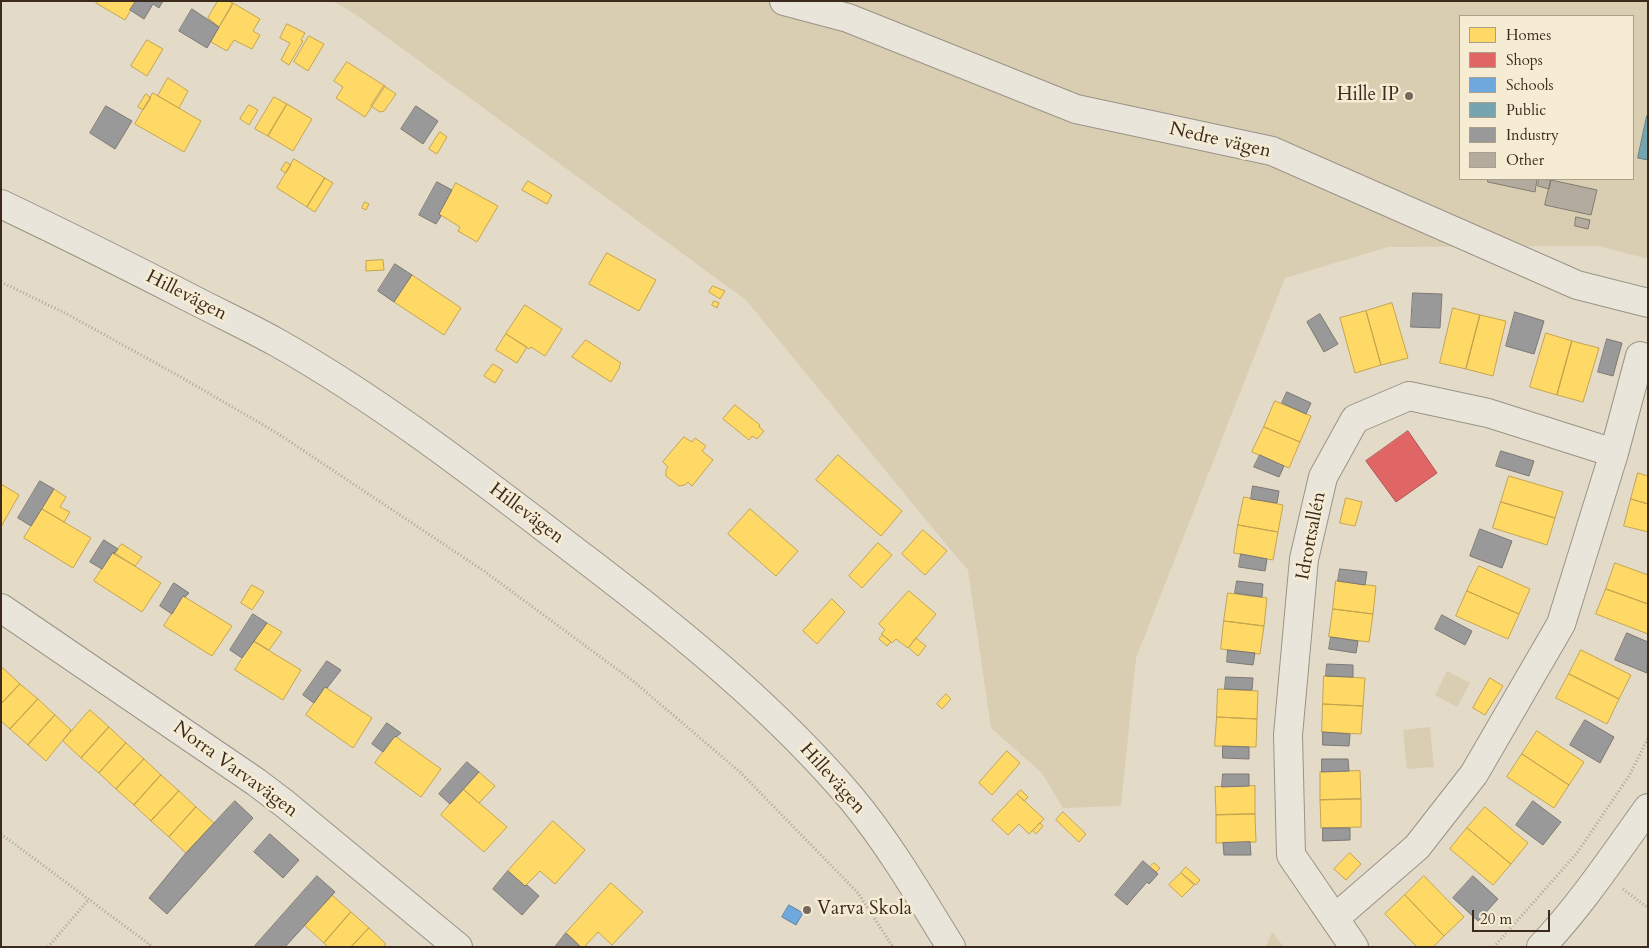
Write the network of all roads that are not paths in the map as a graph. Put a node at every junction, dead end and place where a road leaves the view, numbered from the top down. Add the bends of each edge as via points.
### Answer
1 (784, 1) edge
2 (1, 204) edge
3 (1648, 303) edge
4 (1640, 356) dead end
5 (1614, 453) junction
6 (1, 608) edge
7 (1648, 808) edge
8 (1335, 918) junction
9 (1554, 942) edge
10 (458, 947) edge
11 (951, 947) edge
12 (1354, 947) edge

1 - 3 street, Nedre vägen via 848,18 1076,109 1272,151 1577,285
2 - 11 street, Hillevägen via 283,346 423,437 614,581 701,650 822,765 892,852
4 - 5 street
5 - 8 street via 1560,624 1474,774 1417,847
5 - 8 street, Idrottsallén via 1488,413 1409,396 1355,419 1323,477 1304,559 1288,735 1291,855
6 - 10 street, Norra Varvavägen via 256,782
7 - 9 street
8 - 12 street, Idrottsallén

